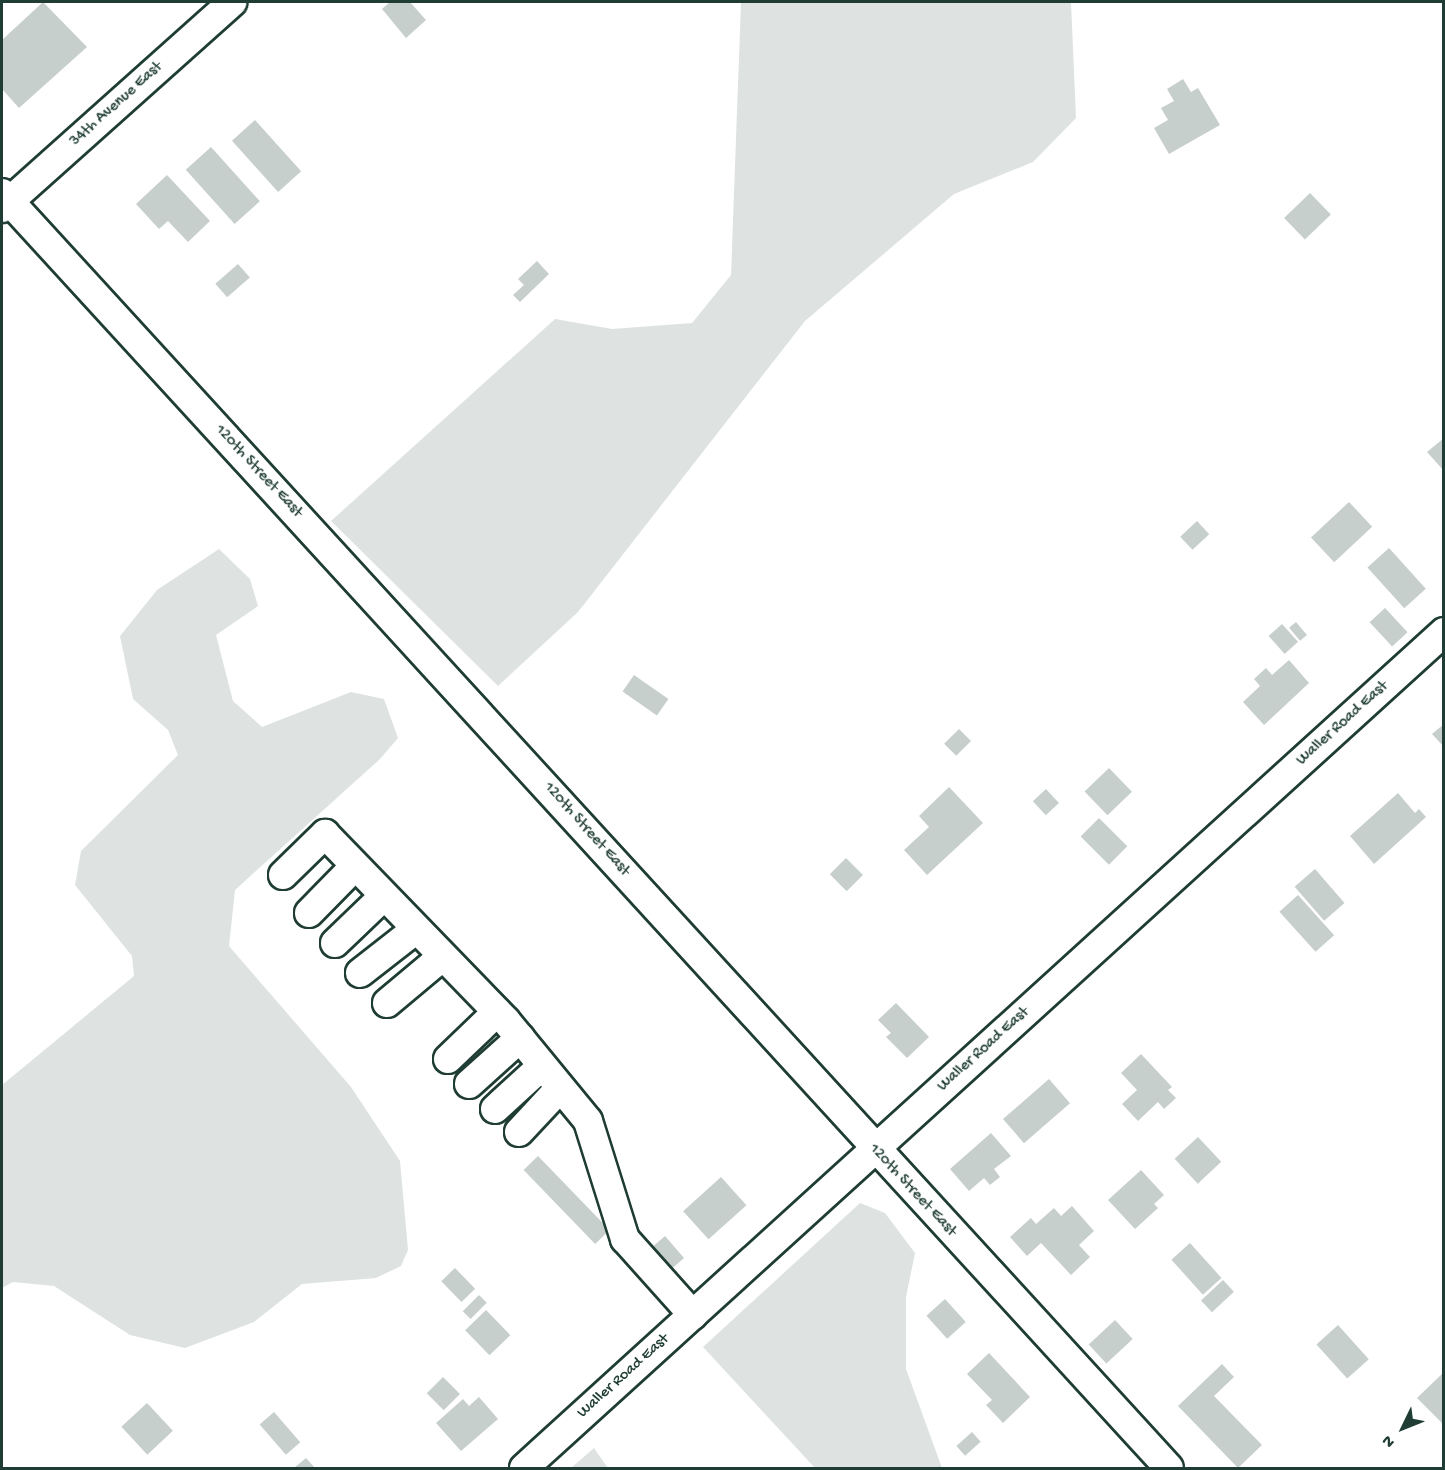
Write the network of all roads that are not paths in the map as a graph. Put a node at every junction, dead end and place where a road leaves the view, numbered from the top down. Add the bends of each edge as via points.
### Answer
1 (232, 2) edge
2 (4, 201) edge
3 (1443, 632) edge
4 (355, 866) junction
5 (283, 875) dead end
6 (384, 896) junction
7 (309, 913) dead end
8 (415, 930) junction
9 (335, 943) dead end
10 (442, 957) junction
11 (360, 973) dead end
12 (387, 1003) dead end
13 (497, 1012) junction
14 (520, 1038) junction
15 (448, 1059) dead end
16 (542, 1066) junction
17 (469, 1084) dead end
18 (560, 1088) junction
19 (495, 1109) dead end
20 (519, 1132) dead end
21 (874, 1150) junction
22 (693, 1315) junction
23 (524, 1468) edge
24 (1169, 1468) edge

1 - 2 street, 34th Avenue East
2 - 21 street, 120th Street East
3 - 21 street, Waller Road East
4 - 5 street via 325,834
4 - 6 street
4 - 7 street
6 - 8 street
6 - 9 street
8 - 10 street
8 - 11 street
10 - 12 street
10 - 13 street
13 - 14 street
13 - 15 street
14 - 16 street
14 - 17 street
16 - 18 street
16 - 19 street
18 - 20 street
18 - 22 street via 588,1121 625,1239
21 - 22 street, Waller Road East
21 - 24 street, 120th Street East
22 - 23 street, Waller Road East

